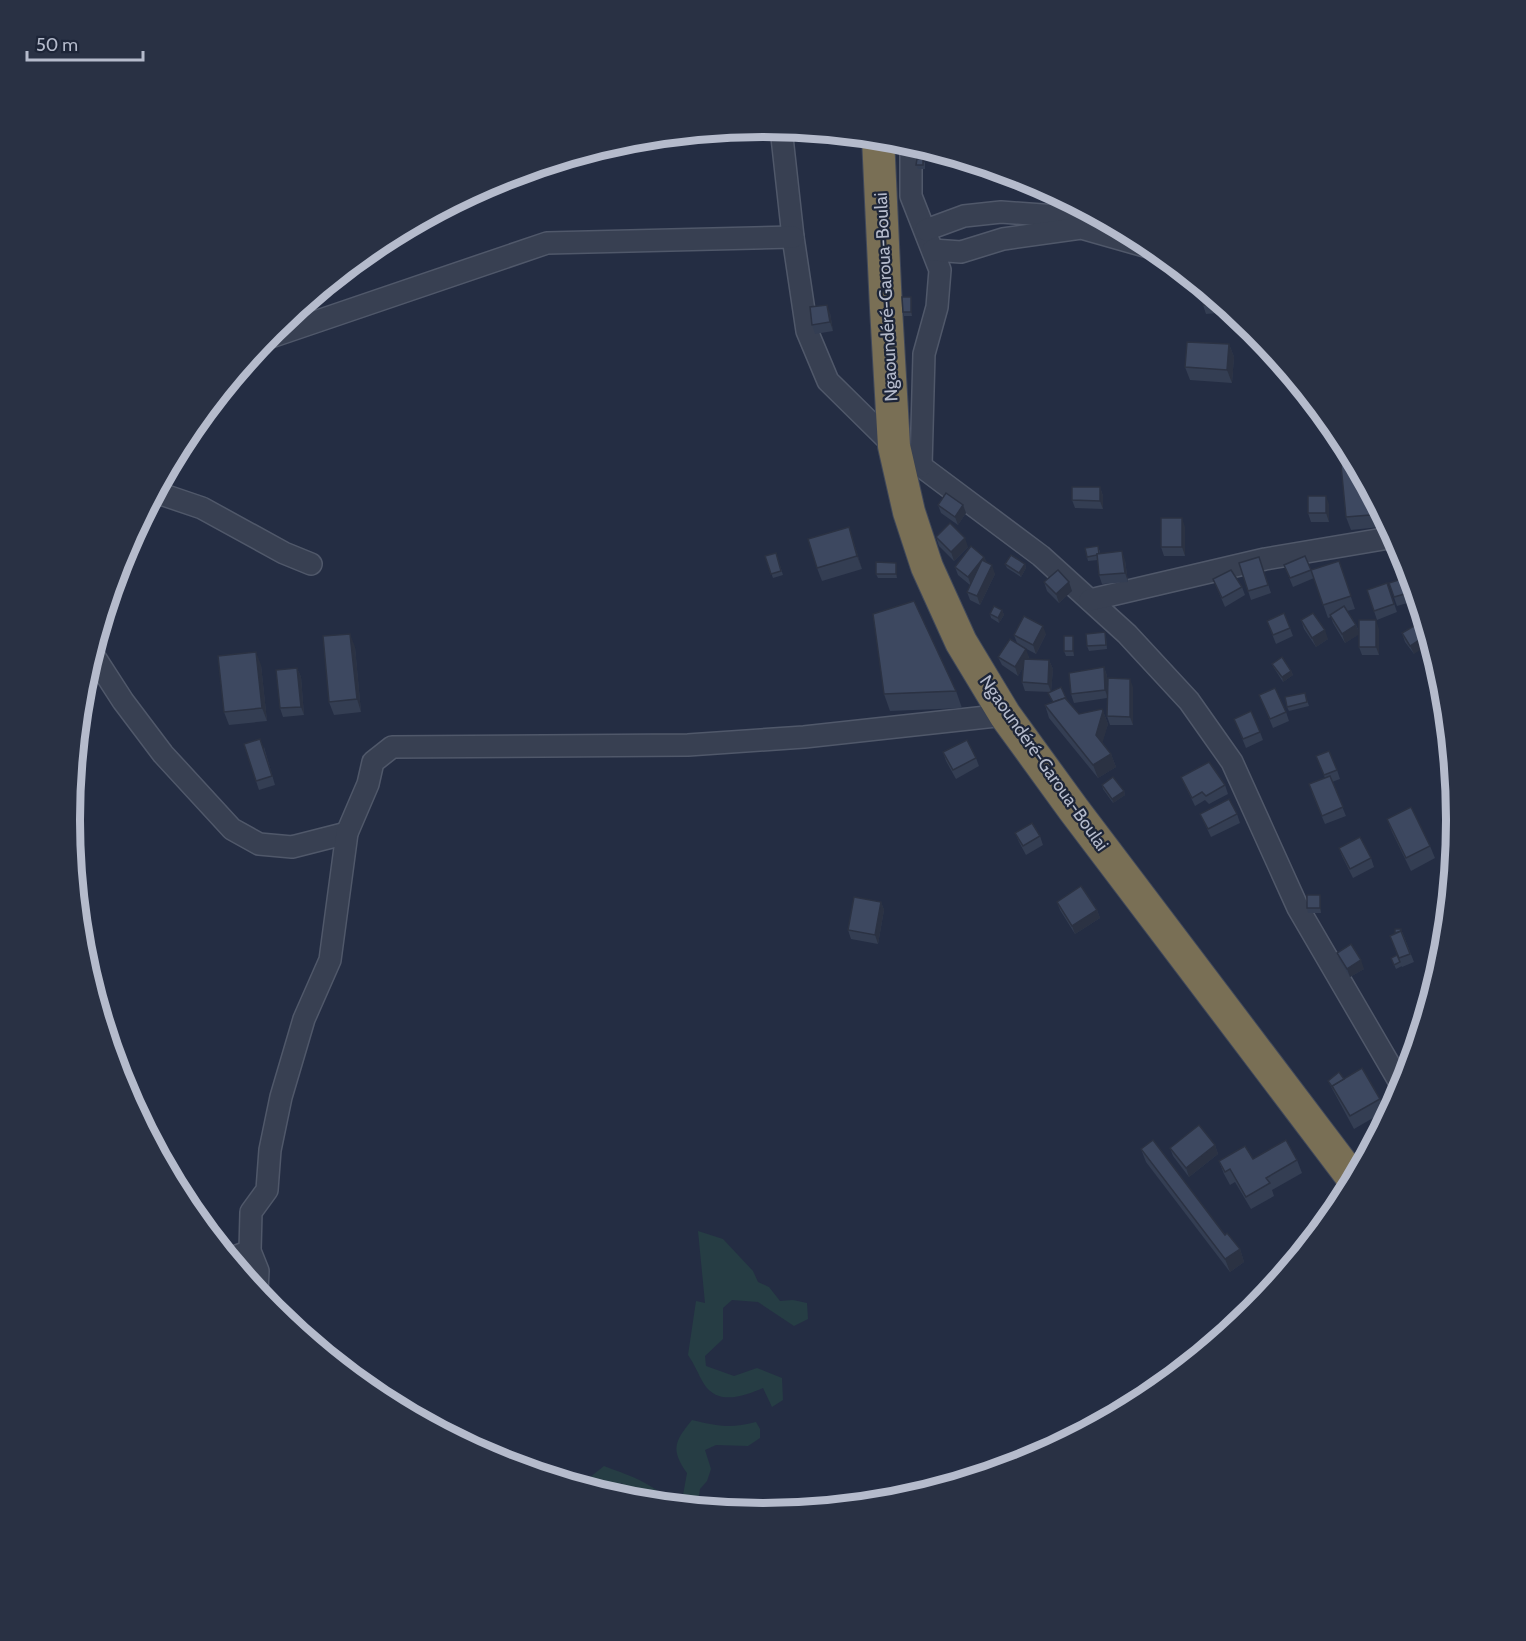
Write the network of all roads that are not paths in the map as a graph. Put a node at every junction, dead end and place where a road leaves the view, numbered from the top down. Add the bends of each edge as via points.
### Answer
1 (782, 137) edge
2 (878, 147) edge
3 (912, 154) edge
4 (1085, 218) edge
5 (926, 230) junction
6 (793, 237) junction
7 (1123, 240) edge
8 (933, 250) junction
9 (285, 332) edge
10 (894, 446) junction
11 (921, 466) junction
12 (163, 494) edge
13 (1385, 539) edge
14 (311, 564) dead end
15 (1090, 600) junction
16 (99, 663) edge
17 (1005, 715) junction
18 (347, 833) junction
19 (1396, 1076) edge
20 (1349, 1172) edge
21 (250, 1251) junction
22 (237, 1256) edge
23 (258, 1280) edge

1 - 6 street
2 - 10 highway, Ngaoundéré-Garoua-Boulai
3 - 5 street via 911,196
4 - 5 street via 1001,212 964,216
5 - 8 street
6 - 9 street via 547,243
6 - 10 street via 807,331 828,381
7 - 8 street via 1081,228 1003,239 961,252
8 - 11 street via 940,270 937,307 924,354
10 - 11 street
10 - 17 highway, Ngaoundéré-Garoua-Boulai via 927,567 961,642
11 - 15 street via 1041,556
12 - 14 street via 202,508
13 - 15 street via 1265,559
15 - 19 street via 1189,701 1232,762 1298,908
16 - 18 street via 163,754 231,829 260,844 292,847
17 - 18 street via 688,745 392,747 373,762
17 - 20 highway, Ngaoundéré-Garoua-Boulai
18 - 21 street via 330,960 304,1018 280,1097 267,1190 251,1212
21 - 22 street
21 - 23 street

